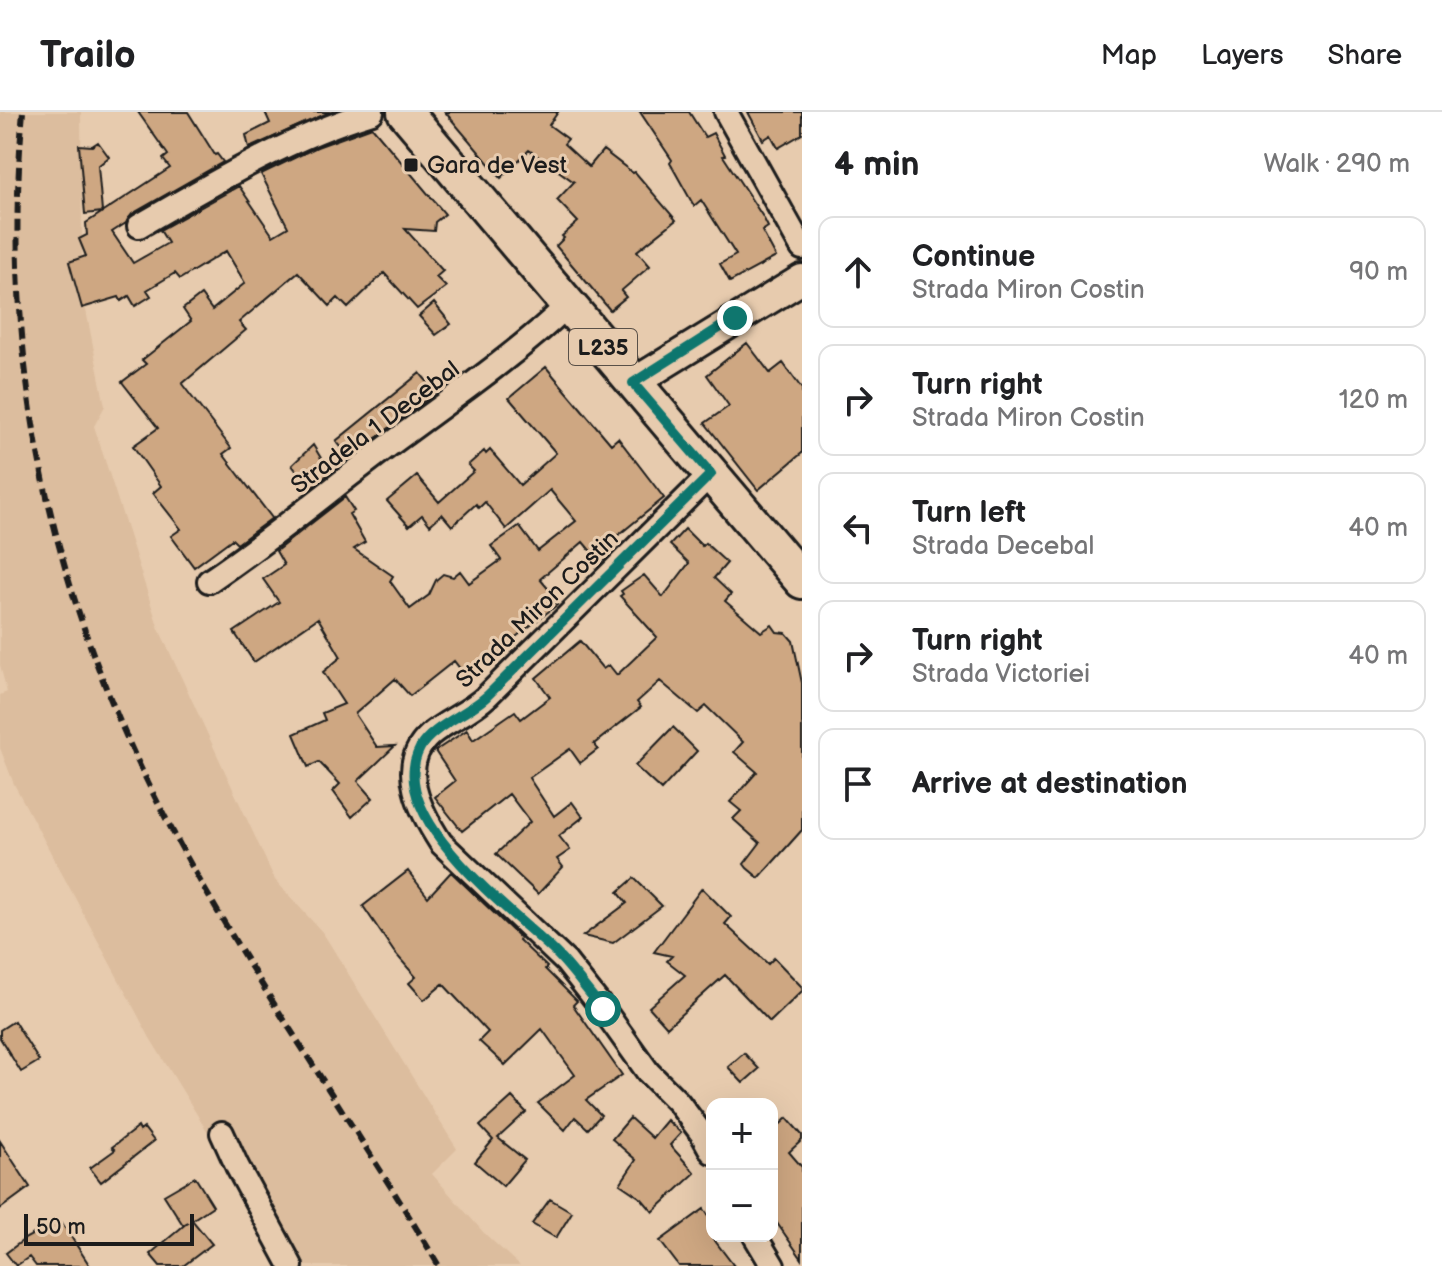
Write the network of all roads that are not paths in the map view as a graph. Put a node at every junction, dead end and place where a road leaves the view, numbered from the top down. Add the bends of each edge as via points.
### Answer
1 (372, 112) edge
2 (405, 112) edge
3 (726, 112) edge
4 (139, 226) dead end
5 (802, 248) edge
6 (802, 279) edge
7 (567, 306) junction
8 (633, 383) junction
9 (711, 474) junction
10 (209, 581) dead end
11 (802, 581) edge
12 (222, 1133) dead end
13 (706, 1141) edge
14 (759, 1242) edge
15 (291, 1266) edge
16 (773, 1266) edge

1 - 4 street via 267,156
2 - 7 main road, L235
3 - 5 street
6 - 8 street
7 - 8 main road, L235
7 - 10 street, Stradela 1 Decebal via 529,342
8 - 9 main road, L235
9 - 11 main road, L235
9 - 13 street, Strada Miron Costin via 481,702 430,734 418,752 413,788 441,843 566,962
12 - 15 street
14 - 16 street

